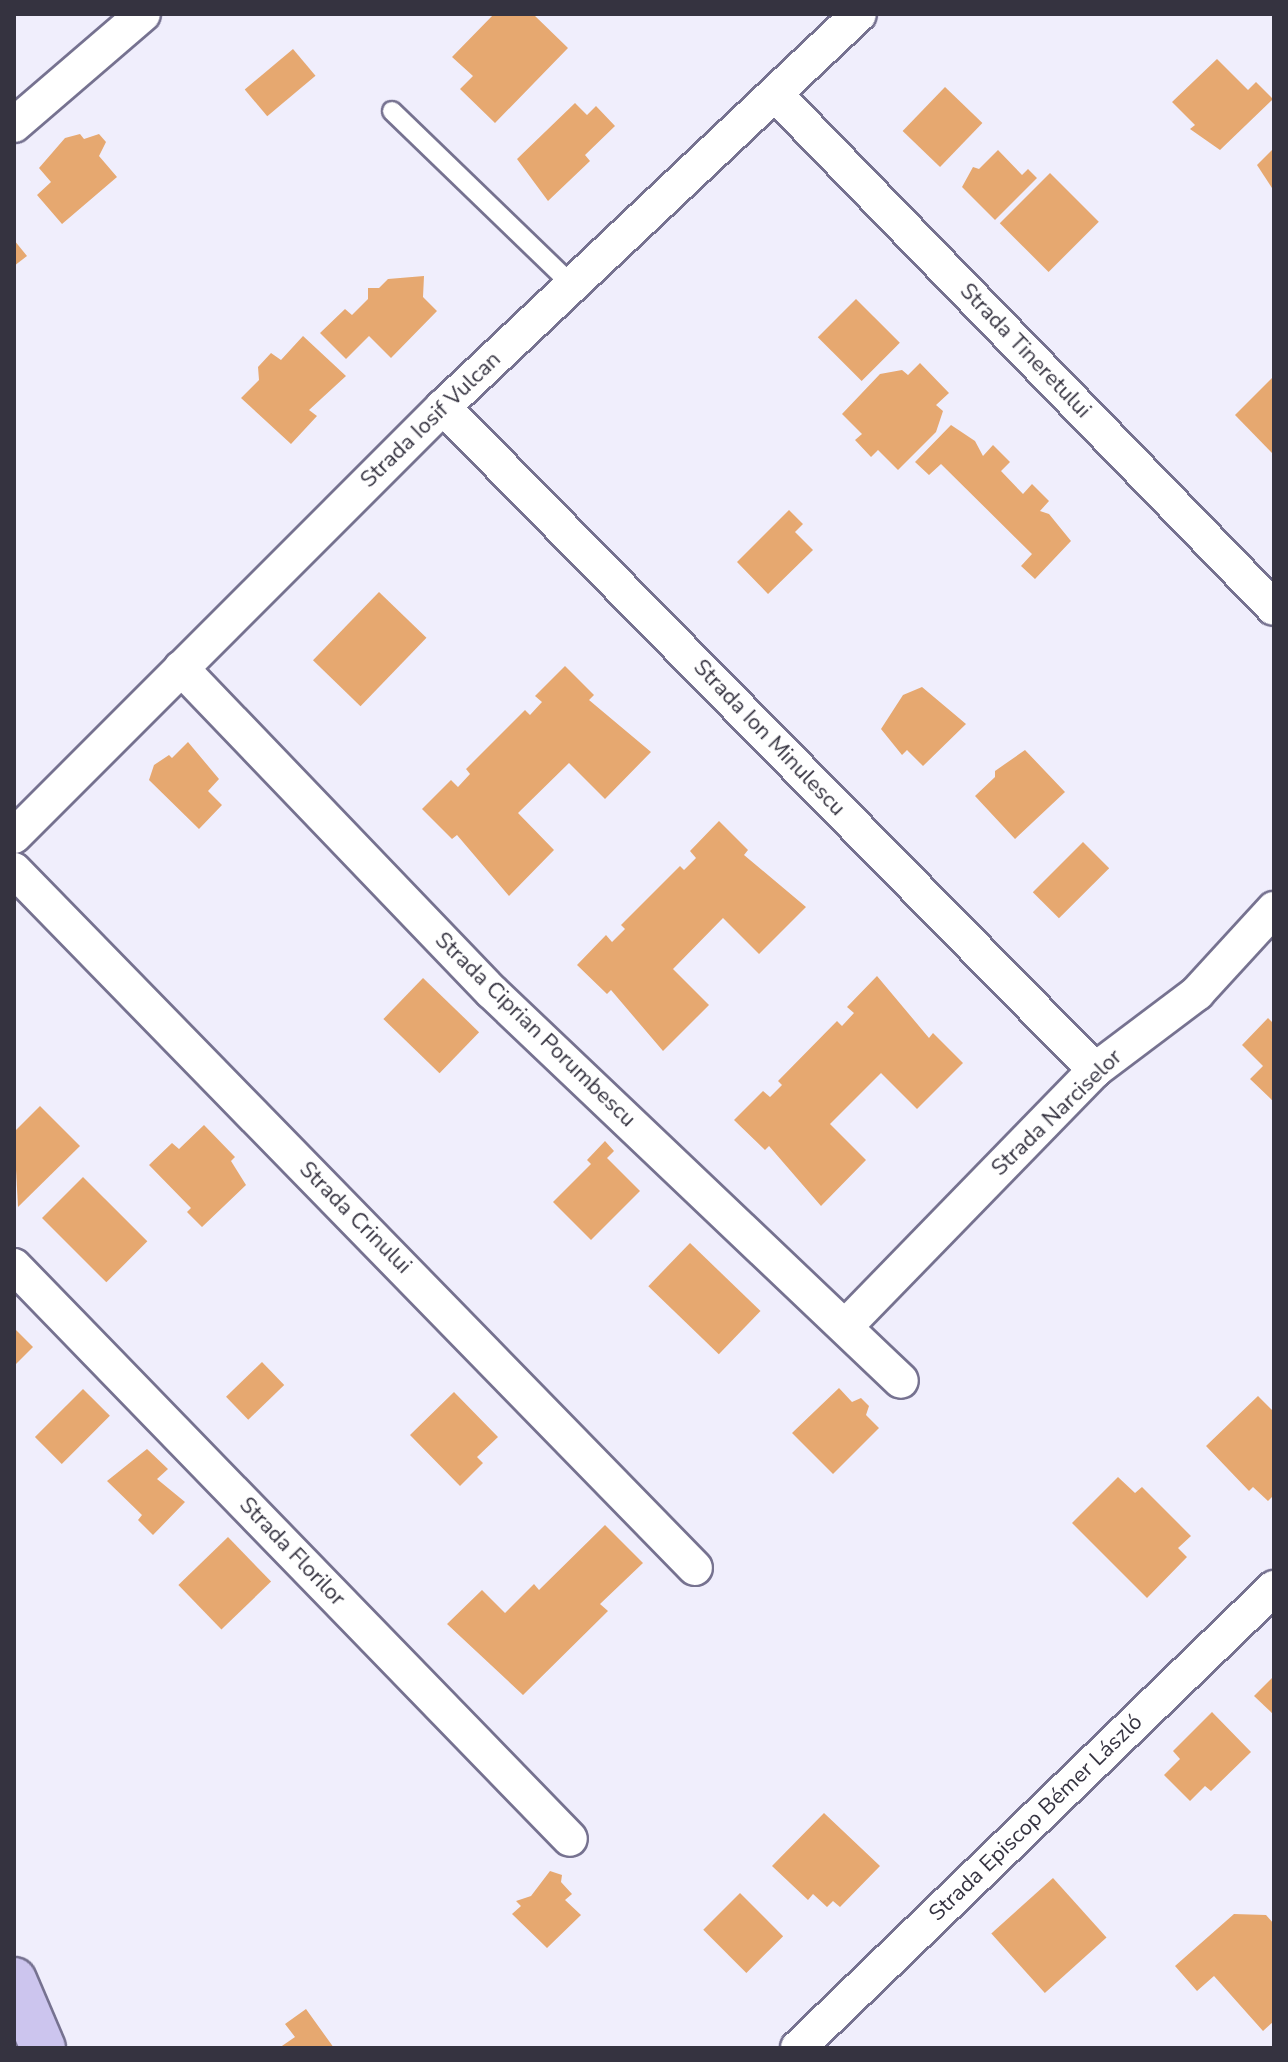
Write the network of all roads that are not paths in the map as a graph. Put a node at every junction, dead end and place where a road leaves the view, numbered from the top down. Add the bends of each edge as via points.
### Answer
1 (143, 14) edge
2 (859, 14) edge
3 (775, 94) junction
4 (392, 111) dead end
5 (14, 125) edge
6 (572, 285) junction
7 (443, 407) junction
8 (1274, 608) edge
9 (181, 668) junction
10 (14, 836) edge
11 (14, 870) edge
12 (1274, 909) edge
13 (1095, 1070) junction
14 (14, 1266) edge
15 (847, 1325) junction
16 (901, 1381) dead end
17 (695, 1568) dead end
18 (1274, 1588) edge
19 (570, 1839) dead end
20 (14, 1980) edge
21 (43, 2048) edge
22 (798, 2048) edge

1 - 5 street
2 - 3 street, Strada Iosif Vulcan
3 - 6 street, Strada Iosif Vulcan
3 - 8 street, Strada Tineretului
4 - 6 lane
6 - 7 street, Strada Iosif Vulcan
7 - 9 street, Strada Iosif Vulcan
7 - 13 street, Strada Ion Minulescu
9 - 10 street, Strada Iosif Vulcan
9 - 15 street, Strada Ciprian Porumbescu via 492,992
11 - 17 street, Strada Crinului
12 - 13 street, Strada Narciselor via 1197,993
13 - 15 street, Strada Narciselor
14 - 19 street, Strada Florilor
15 - 16 street, Strada Ciprian Porumbescu
18 - 22 street, Strada Episcop Bémer László
20 - 21 main road

